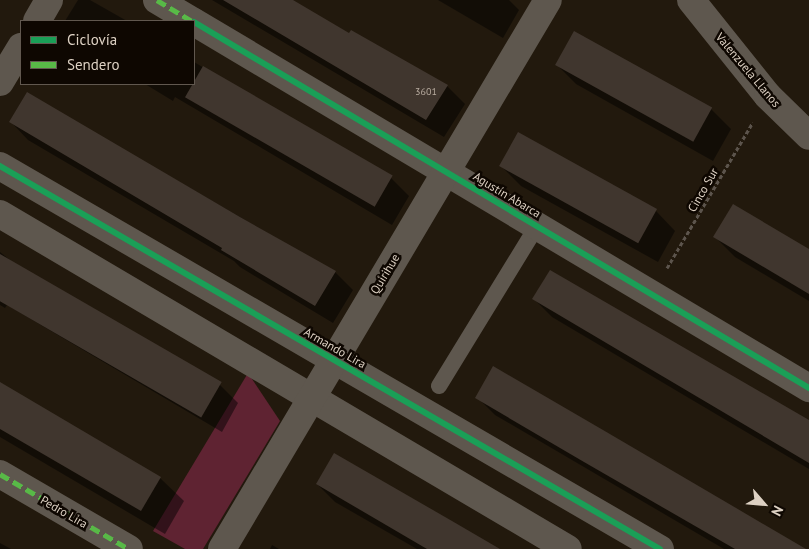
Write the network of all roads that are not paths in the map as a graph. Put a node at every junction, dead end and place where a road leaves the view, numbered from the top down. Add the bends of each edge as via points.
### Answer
1 (49, 0) edge
2 (156, 0) edge
3 (548, 0) edge
4 (692, 0) edge
5 (38, 20) edge
6 (190, 20) edge
7 (195, 23) edge
8 (20, 49) edge
9 (0, 82) edge
10 (809, 136) edge
11 (0, 166) edge
12 (446, 172) junction
13 (0, 214) edge
14 (537, 226) junction
15 (334, 360) junction
16 (440, 386) dead end
17 (809, 388) edge
18 (312, 397) junction
19 (0, 474) edge
20 (129, 549) edge
21 (222, 549) edge
22 (568, 549) edge
23 (660, 549) edge

1 - 5 street
2 - 6 street, Agustín Abarca
3 - 12 street, Quirihue
4 - 10 street, Valenzuela Llanos via 768,96
7 - 12 street, Agustín Abarca
8 - 9 street
11 - 15 street, Armando Lira
12 - 14 street, Agustín Abarca
12 - 15 street, Quirihue
13 - 18 street
14 - 16 lane
14 - 17 street, Agustín Abarca
15 - 18 street, Quirihue
15 - 23 street, Armando Lira
18 - 21 street, Quirihue
18 - 22 street
19 - 20 street, Pedro Lira

